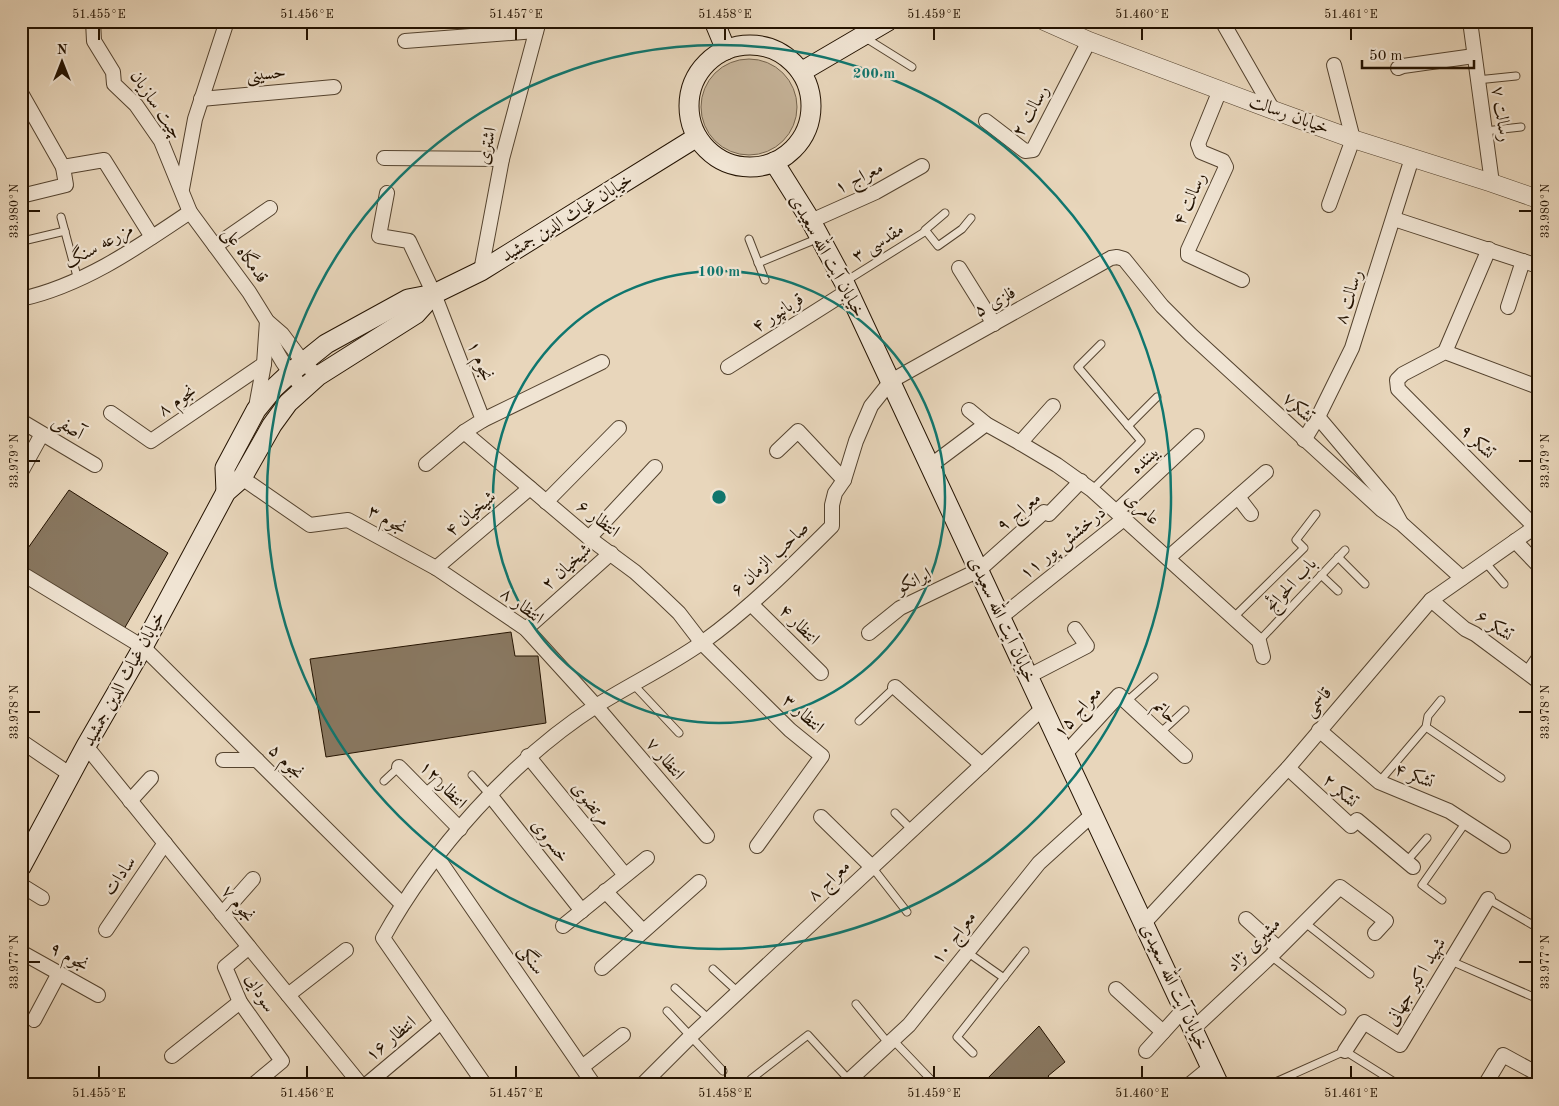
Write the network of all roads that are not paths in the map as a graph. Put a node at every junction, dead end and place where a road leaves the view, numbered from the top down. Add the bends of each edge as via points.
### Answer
1 (93, 21) edge
2 (227, 21) edge
3 (714, 21) edge
4 (888, 21) edge
5 (1044, 21) edge
6 (1222, 21) edge
7 (1470, 21) edge
8 (538, 26) edge
9 (863, 37) junction
10 (405, 41) dead end
11 (1089, 41) junction
12 (726, 50) junction
13 (1474, 56) junction
14 (1334, 65) dead end
15 (912, 67) dead end
16 (1398, 68) dead end
17 (801, 72) junction
18 (1516, 76) dead end
19 (1477, 80) junction
20 (334, 87) dead end
21 (1220, 90) junction
22 (21, 93) edge
23 (201, 99) junction
24 (1273, 110) junction
25 (986, 121) dead end
26 (1521, 127) dead end
27 (1484, 131) junction
28 (697, 137) junction
29 (1354, 139) junction
30 (384, 158) dead end
31 (1412, 158) junction
32 (502, 160) junction
33 (774, 162) junction
34 (922, 166) dead end
35 (63, 167) junction
36 (1492, 182) junction
37 (182, 190) junction
38 (387, 193) dead end
39 (21, 196) edge
40 (1538, 199) edge
41 (1329, 205) dead end
42 (270, 208) dead end
43 (190, 212) junction
44 (945, 213) dead end
45 (61, 217) dead end
46 (970, 218) dead end
47 (1394, 219) junction
48 (811, 221) junction
49 (65, 231) junction
50 (926, 231) junction
51 (152, 237) junction
52 (819, 237) junction
53 (749, 239) dead end
54 (23, 241) dead end
55 (215, 246) junction
56 (1489, 249) junction
57 (1117, 257) joint
58 (1522, 262) junction
59 (758, 264) junction
60 (1538, 266) edge
61 (960, 268) dead end
62 (481, 271) junction
63 (78, 280) junction
64 (764, 280) dead end
65 (1242, 280) dead end
66 (846, 286) junction
67 (434, 294) junction
68 (21, 300) edge
69 (1508, 306) dead end
70 (267, 321) junction
71 (994, 324) junction
72 (1101, 344) dead end
73 (1445, 352) junction
74 (602, 362) dead end
75 (264, 364) junction
76 (296, 367) junction
77 (728, 367) dead end
78 (891, 381) junction
79 (310, 382) junction
80 (1538, 387) edge
81 (1157, 398) dead end
82 (1052, 406) dead end
83 (256, 410) junction
84 (970, 410) dead end
85 (111, 412) dead end
86 (1318, 417) junction
87 (483, 420) junction
88 (21, 421) edge
89 (986, 424) junction
90 (1128, 426) junction
91 (620, 428) dead end
92 (464, 432) junction
93 (42, 434) junction
94 (1197, 436) dead end
95 (1304, 440) junction
96 (1020, 443) junction
97 (777, 451) dead end
98 (426, 464) dead end
99 (95, 465) dead end
100 (930, 466) junction
101 (655, 467) dead end
102 (21, 472) edge
103 (1266, 472) dead end
104 (242, 478) junction
105 (844, 480) junction
106 (1087, 486) junction
107 (530, 488) junction
108 (226, 492) junction
109 (1238, 497) junction
110 (546, 502) junction
111 (1251, 514) dead end
112 (1316, 514) dead end
113 (1121, 515) junction
114 (1402, 524) junction
115 (1536, 526) edge
116 (589, 538) junction
117 (1515, 541) junction
118 (1345, 550) dead end
119 (611, 553) junction
120 (1338, 556) junction
121 (1168, 558) junction
122 (1485, 562) junction
123 (1538, 565) edge
124 (436, 568) junction
125 (979, 570) junction
126 (21, 573) edge
127 (1321, 575) junction
128 (1462, 578) junction
129 (1364, 584) dead end
130 (1504, 584) dead end
131 (1338, 591) dead end
132 (1431, 600) junction
133 (751, 604) junction
134 (1001, 617) junction
135 (1234, 618) junction
136 (526, 629) junction
137 (1075, 629) dead end
138 (869, 633) dead end
139 (1259, 641) junction
140 (702, 643) junction
141 (144, 647) junction
142 (1538, 653) edge
143 (1263, 657) dead end
144 (1525, 672) junction
145 (821, 673) dead end
146 (1028, 676) junction
147 (1154, 677) dead end
148 (1538, 681) edge
149 (633, 684) junction
150 (895, 687) joint
151 (1122, 698) junction
152 (1441, 700) dead end
153 (596, 706) junction
154 (1043, 708) junction
155 (1185, 710) dead end
156 (859, 721) dead end
157 (1426, 727) junction
158 (1319, 730) junction
159 (678, 733) dead end
160 (1160, 733) junction
161 (21, 741) edge
162 (86, 746) junction
163 (1065, 754) junction
164 (528, 756) junction
165 (1185, 756) dead end
166 (223, 760) dead end
167 (257, 760) junction
168 (982, 765) junction
169 (399, 767) joint
170 (1288, 768) junction
171 (71, 775) junction
172 (472, 775) dead end
173 (150, 778) dead end
174 (1502, 778) dead end
175 (438, 780) dead end
176 (384, 781) dead end
177 (1379, 782) junction
178 (424, 793) junction
179 (490, 795) junction
180 (130, 801) junction
181 (895, 813) dead end
182 (1093, 814) junction
183 (821, 817) dead end
184 (1466, 822) junction
185 (460, 829) junction
186 (912, 830) junction
187 (706, 836) dead end
188 (1427, 838) dead end
189 (165, 843) junction
190 (757, 846) dead end
191 (1503, 846) dead end
192 (437, 857) junction
193 (647, 858) dead end
194 (1409, 865) joint
195 (21, 867) edge
196 (872, 867) junction
197 (625, 875) junction
198 (253, 879) dead end
199 (699, 882) dead end
200 (21, 885) edge
201 (605, 892) junction
202 (42, 898) dead end
203 (1488, 898) joint
204 (1442, 900) dead end
205 (402, 904) junction
206 (582, 910) junction
207 (907, 912) dead end
208 (222, 914) junction
209 (1246, 919) dead end
210 (1303, 922) junction
211 (1144, 923) junction
212 (563, 926) dead end
213 (1538, 928) edge
214 (106, 930) dead end
215 (643, 931) junction
216 (1375, 933) dead end
217 (249, 947) junction
218 (346, 950) dead end
219 (1025, 951) dead end
220 (21, 952) edge
221 (967, 952) junction
222 (1274, 952) junction
223 (1451, 961) junction
224 (602, 968) dead end
225 (713, 969) dead end
226 (59, 973) junction
227 (1370, 974) dead end
228 (1004, 978) junction
229 (675, 988) dead end
230 (1116, 989) dead end
231 (738, 992) junction
232 (98, 995) dead end
233 (288, 996) junction
234 (1538, 999) edge
235 (240, 1002) junction
236 (856, 1004) dead end
237 (1184, 1009) junction
238 (667, 1011) dead end
239 (1342, 1011) dead end
240 (709, 1019) junction
241 (34, 1020) dead end
242 (441, 1022) junction
243 (1193, 1029) junction
244 (1163, 1032) junction
245 (623, 1035) dead end
246 (691, 1036) junction
247 (891, 1042) junction
248 (1146, 1051) dead end
249 (1345, 1051) junction
250 (973, 1053) dead end
251 (172, 1056) dead end
252 (582, 1067) junction
253 (1211, 1067) junction
254 (723, 1071) dead end
255 (1538, 1074) edge
256 (751, 1079) dead end
257 (846, 1082) edge
258 (253, 1085) edge
259 (361, 1085) edge
260 (366, 1085) edge
261 (485, 1085) edge
262 (594, 1085) edge
263 (642, 1085) edge
264 (936, 1085) edge
265 (1188, 1085) edge
266 (1220, 1085) edge
267 (1269, 1085) edge
268 (1396, 1085) edge
269 (1486, 1085) edge

1 - 37 street, چیت سازیان via 94,41 113,72 114,84 136,105 160,142
2 - 23 street
3 - 12 main road
4 - 9 main road
5 - 11 street, خیابان رسالت
6 - 24 street
7 - 13 street, رسالت ۷
8 - 10 street
8 - 32 street, اشتری
9 - 15 lane
9 - 17 main road
11 - 21 street, خیابان رسالت
11 - 25 street, رسالت ۲ via 1033,150 1025,151
12 - 17 main road via 742,45 759,45 790,59
12 - 28 main road via 711,58 691,87 689,113
13 - 16 street
13 - 19 street, رسالت ۷
14 - 29 street
17 - 33 main road via 809,88 809,123 801,140
18 - 19 lane
19 - 27 street, رسالت ۷
20 - 23 street, حسینی
21 - 24 street, خیابان رسالت
21 - 65 street, رسالت ۴ via 1198,144 1201,152 1224,161 1226,167 1188,255
22 - 35 street
23 - 37 street
24 - 29 street, خیابان رسالت
26 - 27 lane
27 - 36 street, رسالت ۷
28 - 33 main road via 708,151 740,166
28 - 62 main road, خیابان غیاث الدین جمشید
29 - 31 street, خیابان رسالت
29 - 41 street
30 - 32 street
31 - 36 street, خیابان رسالت
31 - 47 street, رسالت ۸
32 - 62 street, اشتری
33 - 48 main road, خیابان آیت الله سعیدی
34 - 48 street, معراج ۱ via 876,192
35 - 39 street via 66,185
35 - 51 street via 104,160
36 - 40 street, خیابان رسالت
37 - 43 street, چیت سازیان
38 - 67 street via 379,236 409,241
42 - 55 street
43 - 51 street, مزرعه سنگ
43 - 55 street, قدمگاه علی
44 - 50 lane
45 - 49 lane
46 - 50 lane, مقدسی ۳ via 962,229 938,246
47 - 56 street
47 - 86 street, رسالت ۸ via 1352,348
48 - 52 main road, خیابان آیت الله سعیدی
49 - 54 lane
49 - 63 lane
50 - 66 lane, مقدسی ۳
51 - 63 street, مزرعه سنگ
52 - 59 lane
52 - 66 main road, خیابان آیت الله سعیدی
53 - 59 lane
55 - 70 street, قدمگاه علی
56 - 58 street
56 - 73 street
57 - 71 street, فلزی ۵
57 - 95 street, تشکر۷ via 1124,259 1162,306 1191,335
58 - 60 street
58 - 69 street
59 - 64 lane
61 - 71 street
62 - 67 main road, خیابان غیاث الدین جمشید
63 - 68 street, مزرعه سنگ
66 - 77 street, قربانپور ۴
66 - 78 main road, خیابان آیت الله سعیدی
67 - 76 main road, خیابان غیاث الدین جمشید via 408,299 326,344
67 - 79 main road, خیابان غیاث الدین جمشید via 416,314
67 - 87 street, نجوم ۱
70 - 75 street
70 - 76 street, قدمگاه علی via 282,334
71 - 78 street, فلزی ۵
72 - 90 lane via 1078,367
73 - 80 street
73 - 115 street, تشکر ۹ via 1403,374 1397,380 1398,389
74 - 87 street
75 - 83 street
75 - 85 street, نجوم ۸ via 151,441
76 - 79 street, قدمگاه علی
76 - 83 main road, خیابان غیاث الدین جمشید
78 - 100 main road, خیابان آیت الله سعیدی
78 - 105 street, صاحب الزمان ۶ via 871,406
79 - 104 main road, خیابان غیاث الدین جمشید via 272,424
81 - 90 lane
82 - 96 street
83 - 108 main road, خیابان غیاث الدین جمشید via 225,468
84 - 89 street, عامری
86 - 95 street, رسالت ۸
86 - 114 street via 1389,501
87 - 92 street
88 - 93 street, آصفی
89 - 96 street, عامری
89 - 100 street
90 - 106 lane via 1141,441
91 - 110 street
92 - 98 street
92 - 107 street, انتظار ۶
93 - 99 street, آصفی
93 - 102 street
94 - 113 street, بیننده
95 - 114 street, تشکر۷
96 - 106 street, عامری
97 - 105 street via 798,430
100 - 125 main road, خیابان آیت الله سعیدی
101 - 116 street
103 - 109 street
104 - 108 main road, خیابان غیاث الدین جمشید
104 - 124 street, نجوم ۳ via 310,525 348,520
105 - 133 street, صاحب الزمان ۶ via 835,493 832,526
106 - 113 street, عامری
106 - 125 street, معراج ۹ via 1049,514 1044,512
107 - 110 street, انتظار ۶
107 - 124 street, شیخیان ۴
108 - 141 main road, خیابان غیاث الدین جمشید
109 - 111 street
109 - 121 street
110 - 116 street, انتظار ۶
112 - 135 lane via 1296,540 1304,548
113 - 121 street, عامری
113 - 134 street, درخشش پور ۱۱
114 - 128 street, تشکر۷
115 - 117 street, قاسمی
116 - 119 street, انتظار ۶
117 - 122 street, قاسمی
117 - 123 street
118 - 120 lane, باب الحوائج
119 - 136 street, شیخیان ۲
119 - 140 street, انتظار ۶ via 657,592
120 - 127 lane, باب الحوائج
120 - 129 lane
121 - 135 street, عامری
122 - 128 street, قاسمی
122 - 130 lane
124 - 136 street, انتظار ۸
125 - 134 main road, خیابان آیت الله سعیدی
125 - 138 street, ایرانکو via 900,608
126 - 141 street, نجوم ۵
127 - 131 lane
127 - 139 lane, باب الحوائج
128 - 132 street, قاسمی
132 - 144 street, تشکر ۶
132 - 158 street, قاسمی
133 - 140 street, صاحب الزمان ۶
133 - 145 street, انتظار ۴
134 - 146 main road, خیابان آیت الله سعیدی
135 - 139 street, عامری
136 - 153 street, انتظار ۸
137 - 146 street via 1087,646
139 - 143 street
140 - 149 street, صاحب الزمان ۶
140 - 190 street, انتظار ۳ via 790,730 822,756
141 - 162 main road, خیابان غیاث الدین جمشید
141 - 167 street, نجوم ۵
142 - 144 lane
144 - 148 street, تشکر ۶
146 - 154 main road, خیابان آیت الله سعیدی
147 - 151 lane
149 - 153 street, صاحب الزمان ۶
149 - 159 lane
150 - 156 lane
150 - 168 street
151 - 160 street, حاتم
151 - 163 street, معراج ۱۵
152 - 157 lane via 1428,716
153 - 164 street, صاحب الزمان ۶
153 - 187 street, انتظار ۷
154 - 163 main road, خیابان آیت الله سعیدی
154 - 168 street, معراج ۸
155 - 160 lane
157 - 174 lane
157 - 177 lane
158 - 170 street, قاسمی
158 - 177 street, تشکر ۴
160 - 165 street, حاتم
161 - 171 street
162 - 171 main road, خیابان غیاث الدین جمشید
162 - 180 street, نجوم ۷
163 - 182 main road, خیابان آیت الله سعیدی
164 - 179 street, صاحب الزمان ۶
164 - 197 street, مرتضوی
166 - 167 street
167 - 205 street, نجوم ۵
168 - 186 street, معراج ۸
169 - 176 lane
169 - 178 street, انتظار ۱۲
170 - 194 street, تشکر ۲ via 1351,826 1357,820
170 - 211 street, قاسمی
171 - 195 main road, خیابان غیاث الدین جمشید
172 - 179 lane
173 - 180 street
175 - 178 lane
177 - 184 street, تشکر ۴ via 1449,811
178 - 185 street, انتظار ۱۲
179 - 185 street, صاحب الزمان ۶
179 - 206 street, خسروی
180 - 189 street, نجوم ۷
181 - 186 lane
182 - 211 main road, خیابان آیت الله سعیدی
182 - 221 street, معراج ۱۰ via 1038,863
183 - 196 street
184 - 191 street, تشکر ۴
184 - 204 lane via 1422,885
185 - 192 street, صاحب الزمان ۶
186 - 196 street, معراج ۸
188 - 194 lane
189 - 208 street, نجوم ۷
189 - 214 street, سادات
192 - 205 street, صاحب الزمان ۶
192 - 252 street, سنگی
193 - 197 street
196 - 207 lane
196 - 231 street, معراج ۸
197 - 201 street
198 - 208 street
199 - 215 street
200 - 202 street
201 - 206 street
201 - 215 street
203 - 213 lane
203 - 223 street, شهید اکبر جهانی
205 - 242 street, صاحب الزمان ۶ via 383,938
206 - 212 street
208 - 217 street, نجوم ۷
209 - 222 street
210 - 216 street, مشیری نژاد via 1340,887 1386,920
210 - 222 street, مشیری نژاد
210 - 227 lane
211 - 237 main road, خیابان آیت الله سعیدی
215 - 224 street
217 - 233 street, نجوم ۷
217 - 235 street, سودایی via 225,967
218 - 233 street
219 - 228 lane
220 - 226 street, نجوم ۹
221 - 228 lane
221 - 247 street, معراج ۱۰ via 924,1007
222 - 239 lane
222 - 243 street, مشیری نژاد
223 - 234 lane
223 - 249 street, شهید اکبر جهانی via 1400,1044 1364,1022
225 - 231 lane
226 - 232 street, نجوم ۹
226 - 241 street
228 - 250 lane via 956,1036
229 - 240 lane
230 - 244 street
231 - 240 street, معراج ۸
233 - 259 street, نجوم ۷
235 - 251 street
235 - 258 street, سودایی via 282,1061
236 - 247 lane
237 - 243 main road, خیابان آیت الله سعیدی
237 - 244 street
238 - 246 lane
240 - 246 street, معراج ۸
242 - 260 street, انتظار ۱۶
242 - 261 street
243 - 253 main road, خیابان آیت الله سعیدی
244 - 248 street
245 - 252 street
246 - 254 lane
246 - 263 street, معراج ۸
247 - 257 street, معراج ۱۰
247 - 264 lane
249 - 267 lane
249 - 268 lane
252 - 262 street, سنگی
253 - 265 street
253 - 266 main road, خیابان آیت الله سعیدی
255 - 269 street via 1503,1055
256 - 257 lane via 808,1035

